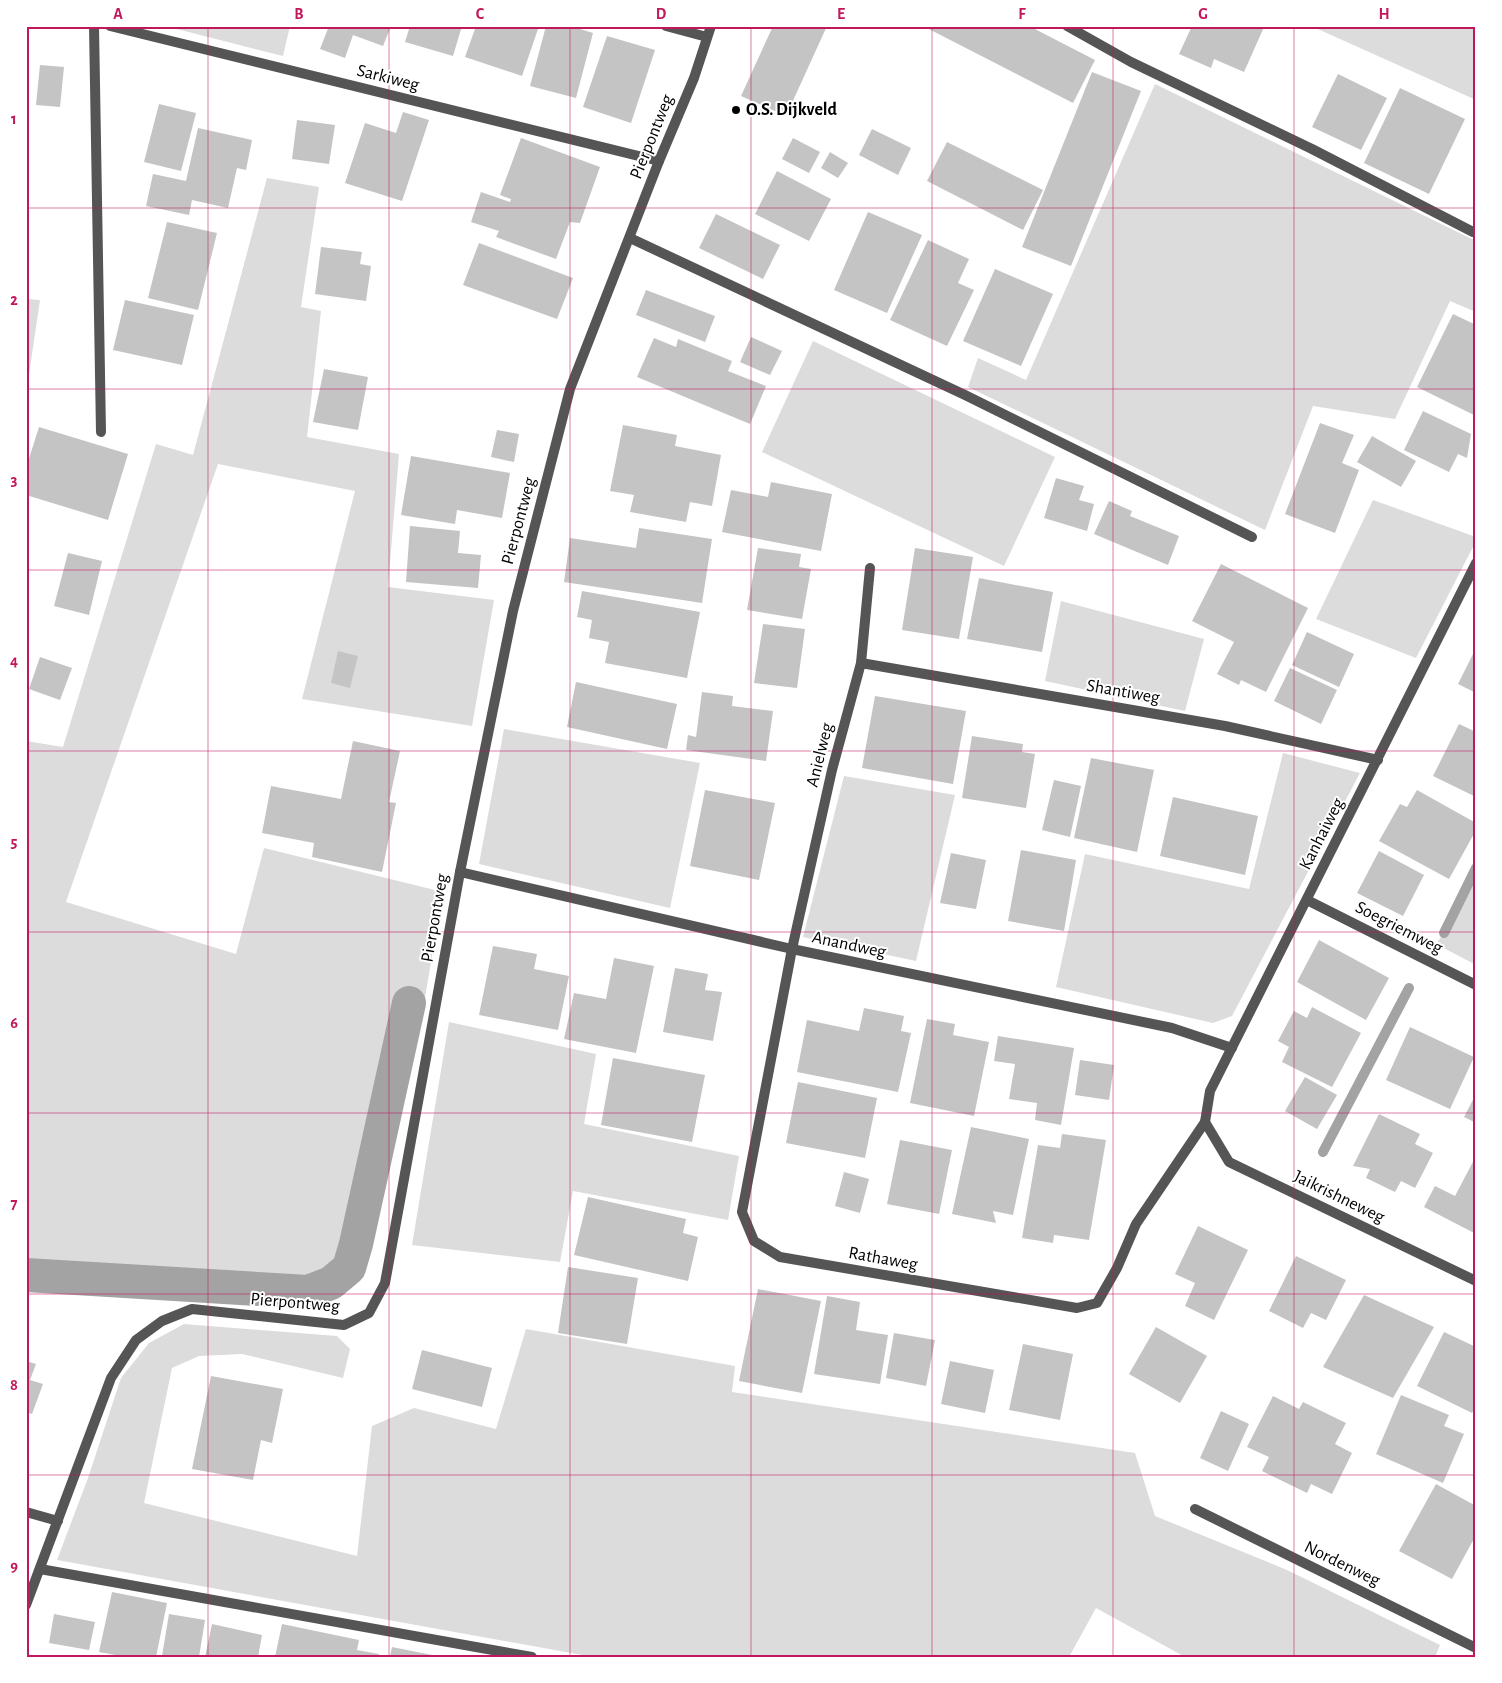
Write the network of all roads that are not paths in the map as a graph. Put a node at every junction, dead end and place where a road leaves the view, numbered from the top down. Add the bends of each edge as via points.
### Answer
1 (94, 26) edge
2 (110, 26) edge
3 (666, 26) edge
4 (711, 26) edge
5 (1067, 26) edge
6 (708, 37) junction
7 (659, 161) junction
8 (1473, 232) dead end
9 (630, 238) junction
10 (101, 432) dead end
11 (1252, 537) dead end
12 (1476, 563) edge
13 (870, 568) dead end
14 (861, 663) junction
15 (1378, 760) junction
16 (460, 872) junction
17 (1307, 900) junction
18 (792, 949) junction
19 (1476, 985) edge
20 (1232, 1048) junction
21 (1204, 1122) junction
22 (1476, 1282) edge
23 (1195, 1509) dead end
24 (26, 1512) edge
25 (58, 1521) junction
26 (40, 1569) junction
27 (26, 1605) edge
28 (1476, 1648) edge
29 (532, 1657) edge

1 - 10 street
2 - 7 street, Sarkiweg
3 - 6 street
4 - 6 street, Pierpontweg
5 - 8 street via 1131,62
6 - 7 street, Pierpontweg
7 - 9 street, Pierpontweg
9 - 11 street via 965,395
9 - 16 street, Pierpontweg via 570,389 513,611
12 - 15 street, Kanhaiweg
13 - 14 street, Anielweg
14 - 15 street, Shantiweg via 1225,726
14 - 18 street, Anielweg via 832,770
15 - 17 street, Kanhaiweg
16 - 18 street, Anandweg
16 - 25 street, Pierpontweg via 385,1283 369,1313 344,1325 192,1309 162,1321 136,1340 111,1378
17 - 19 street, Soegriemweg
17 - 20 street, Kanhaiweg
18 - 20 street, Anandweg via 1172,1028
18 - 21 street, Rathaweg via 742,1212 754,1241 780,1257 1077,1308 1097,1303 1136,1224
20 - 21 street, Kanhaiweg via 1210,1091
21 - 22 street, Jaikrishneweg via 1229,1162
23 - 28 street, Nordenweg
24 - 25 street
25 - 26 street, Pierpontweg
26 - 27 street, Pierpontweg
26 - 29 street

